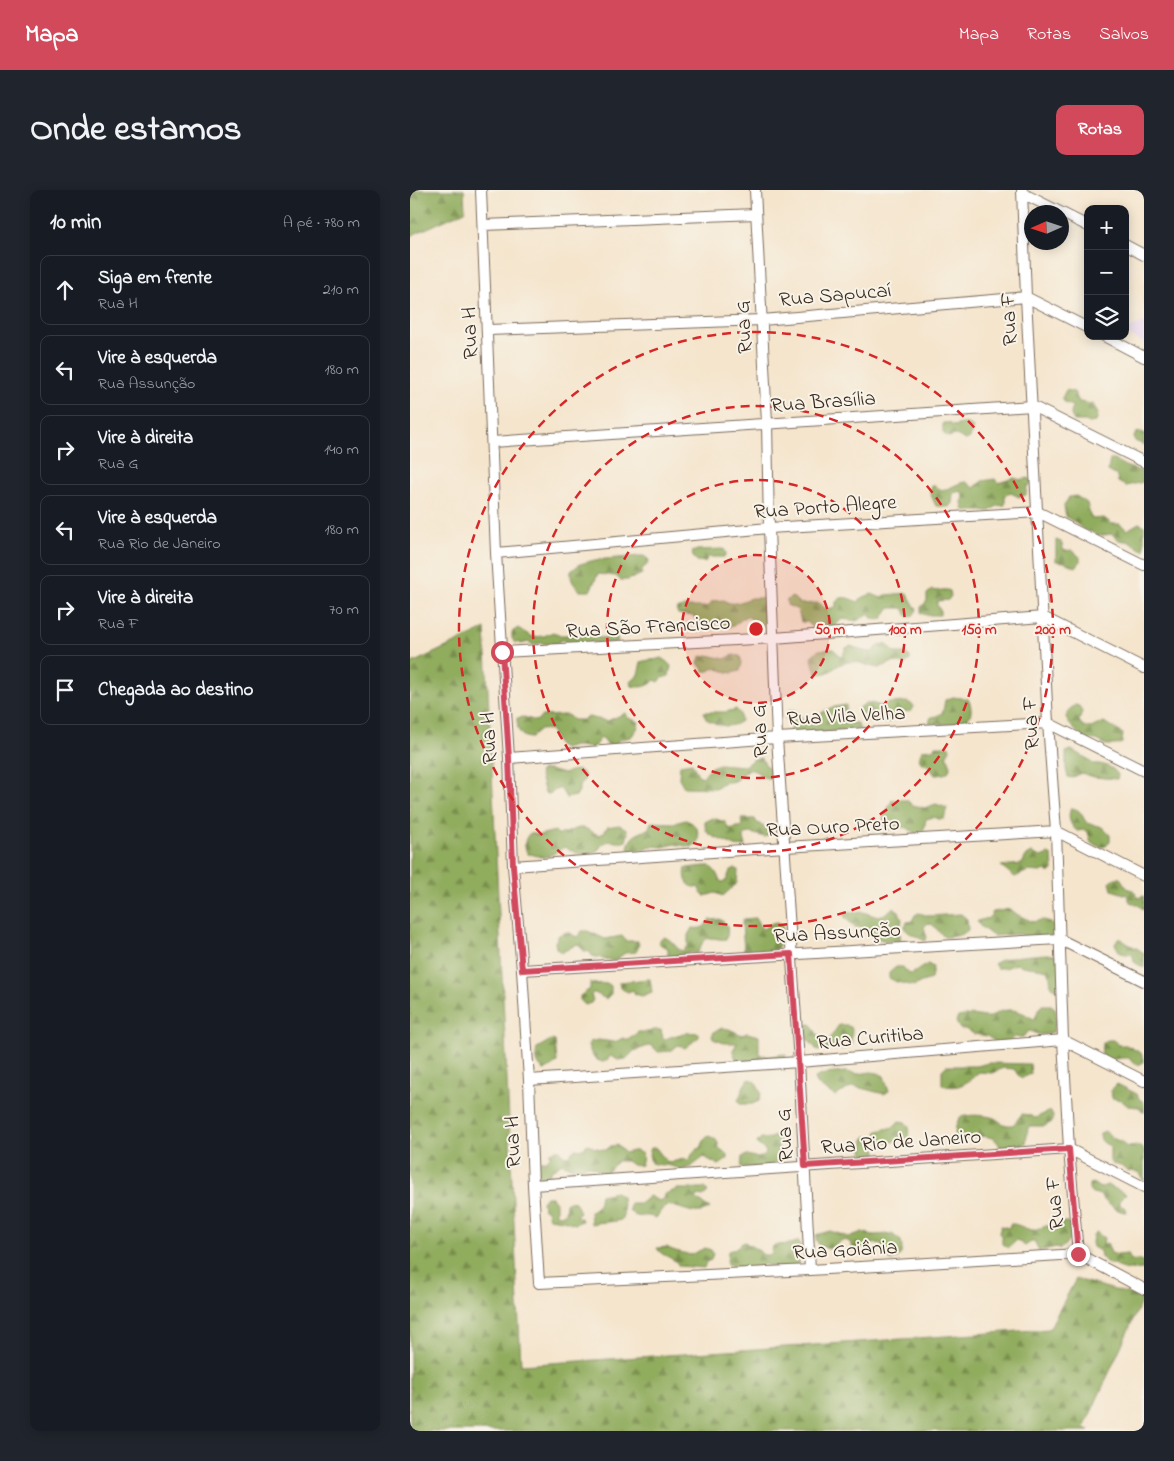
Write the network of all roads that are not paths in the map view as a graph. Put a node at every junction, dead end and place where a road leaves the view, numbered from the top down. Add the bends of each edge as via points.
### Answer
1 (481, 190) edge
2 (755, 190) edge
3 (1022, 191) edge
4 (1047, 205) edge
5 (756, 214) junction
6 (1069, 217) edge
7 (1084, 224) edge
8 (483, 225) junction
9 (1129, 248) edge
10 (1144, 255) edge
11 (1026, 296) junction
12 (762, 320) junction
13 (1084, 326) edge
14 (488, 330) junction
15 (1112, 340) edge
16 (1144, 357) edge
17 (1032, 406) junction
18 (766, 423) junction
19 (492, 442) junction
20 (1144, 462) edge
21 (1038, 512) junction
22 (769, 528) junction
23 (496, 553) junction
24 (1144, 565) edge
25 (1043, 617) junction
26 (774, 638) junction
27 (502, 652) junction
28 (1144, 668) edge
29 (1048, 723) junction
30 (777, 738) junction
31 (509, 758) junction
32 (1144, 771) edge
33 (1056, 831) junction
34 (785, 847) junction
35 (513, 866) junction
36 (1144, 876) edge
37 (1059, 939) junction
38 (791, 954) junction
39 (522, 970) junction
40 (1144, 981) edge
41 (1063, 1040) junction
42 (799, 1062) junction
43 (529, 1080) junction
44 (1144, 1081) edge
45 (1069, 1149) junction
46 (805, 1166) junction
47 (533, 1185) junction
48 (1144, 1187) edge
49 (1078, 1254) junction
50 (810, 1270) junction
51 (539, 1283) joint
52 (1144, 1289) edge

1 - 8 street, Rua H
2 - 5 street, Rua G
3 - 4 street
3 - 11 street, Rua F
5 - 8 street
5 - 12 street, Rua G
6 - 7 street
8 - 14 street, Rua H
9 - 10 street
11 - 12 street, Rua Sapucaí
11 - 13 street
11 - 17 street, Rua F
12 - 14 street, Rua Sapucaí
12 - 18 street, Rua G
14 - 19 street, Rua H
15 - 16 street
17 - 18 street, Rua Brasília
17 - 20 street
17 - 21 street, Rua F
18 - 19 street, Rua Brasília
18 - 22 street, Rua G
19 - 23 street, Rua H
21 - 22 street, Rua Porto Alegre
21 - 24 street, Rua Porto Alegre
21 - 25 street, Rua F
22 - 23 street, Rua Porto Alegre
22 - 26 street, Rua G
23 - 27 street, Rua H
25 - 26 street, Rua São Francisco
25 - 28 street
25 - 29 street, Rua F
26 - 27 street, Rua São Francisco
26 - 30 street, Rua G
27 - 31 street, Rua H
29 - 30 street, Rua Vila Velha
29 - 32 street, Rua Vila Velha
29 - 33 street, Rua F
30 - 31 street, Rua Vila Velha
30 - 34 street, Rua G
31 - 35 street, Rua H
33 - 34 street, Rua Ouro Preto
33 - 36 street
33 - 37 street, Rua F
34 - 35 street, Rua Ouro Preto
34 - 38 street, Rua G
35 - 39 street, Rua H
37 - 38 street, Rua Assunção
37 - 40 street, Rua Assunção
37 - 41 street, Rua F
38 - 39 street, Rua Assunção
38 - 42 street, Rua G
39 - 43 street, Rua H
41 - 42 street, Rua Curitiba
41 - 44 street
41 - 45 street, Rua F
42 - 43 street, Rua Curitiba
42 - 46 street, Rua G
43 - 47 street, Rua H
45 - 46 street, Rua Rio de Janeiro
45 - 48 street
45 - 49 street, Rua F
46 - 47 street, Rua Rio de Janeiro
46 - 50 street, Rua G
47 - 51 street, Rua H
49 - 50 street, Rua Goiânia
49 - 52 street
50 - 51 street, Rua Goiânia

